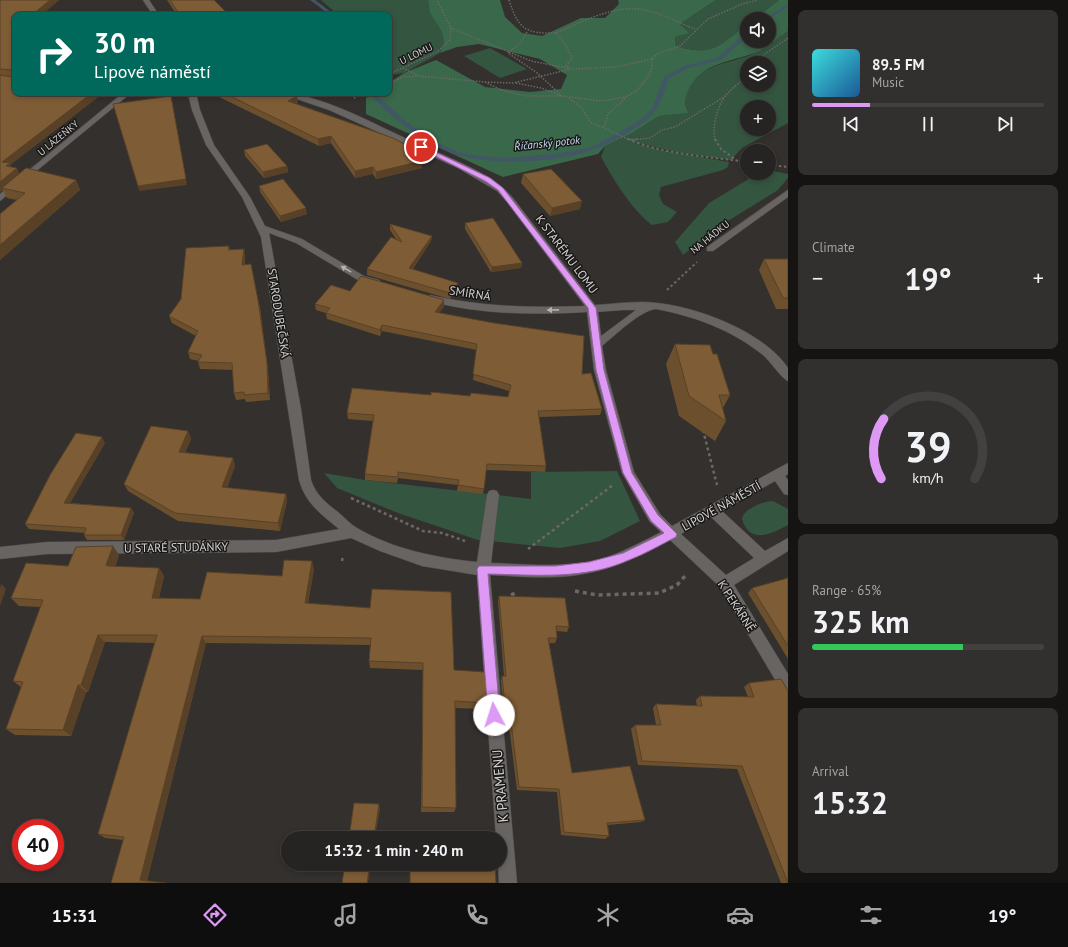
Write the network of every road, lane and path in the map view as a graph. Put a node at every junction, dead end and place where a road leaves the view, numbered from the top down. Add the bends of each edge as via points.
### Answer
1 (146, 0) edge
2 (437, 0) edge
3 (509, 0) edge
4 (758, 0) edge
5 (154, 12) edge
6 (451, 28) junction
7 (695, 29) junction
8 (527, 32) junction
9 (556, 33) junction
10 (788, 38) edge
11 (508, 53) junction
12 (762, 56) edge
13 (652, 59) junction
14 (403, 68) junction
15 (572, 69) junction
16 (392, 73) edge
17 (419, 76) junction
18 (541, 76) junction
19 (392, 82) edge
20 (485, 82) junction
21 (740, 82) edge
22 (513, 83) junction
23 (727, 95) junction
24 (123, 96) edge
25 (193, 96) edge
26 (293, 96) edge
27 (562, 96) junction
28 (626, 97) junction
29 (568, 98) junction
30 (604, 128) junction
31 (631, 140) junction
32 (737, 160) junction
33 (740, 161) edge
34 (776, 165) edge
35 (788, 167) edge
36 (788, 193) edge
37 (0, 198) edge
38 (263, 228) junction
39 (710, 248) joint
40 (382, 284) edge
41 (418, 295) edge
42 (651, 306) junction
43 (592, 308) junction
44 (597, 345) junction
45 (788, 377) edge
46 (702, 430) edge
47 (783, 471) edge
48 (628, 473) junction
49 (788, 490) edge
50 (493, 494) dead end
51 (351, 498) dead end
52 (732, 499) junction
53 (714, 510) junction
54 (352, 532) junction
55 (672, 534) junction
56 (788, 544) edge
57 (486, 546) junction
58 (521, 550) dead end
59 (0, 553) edge
60 (344, 556) dead end
61 (764, 559) junction
62 (700, 560) junction
63 (342, 561) dead end
64 (483, 569) junction
65 (725, 583) junction
66 (571, 591) dead end
67 (525, 592) dead end
68 (511, 595) edge
69 (788, 688) edge
70 (508, 883) edge

1 - 5 street
2 - 6 path
3 - 8 path via 515,19
4 - 7 path via 708,19
6 - 11 path
6 - 14 path, U LOMU via 450,40 437,52
7 - 9 path via 643,9 596,16
7 - 13 path via 680,46 657,54
8 - 9 path
8 - 11 path via 520,43
9 - 15 path via 572,58 566,66
10 - 12 path
11 - 15 path via 531,61
11 - 18 path
13 - 15 path via 616,67
13 - 28 path via 648,77 636,91
14 - 16 path, U LOMU
14 - 17 path
15 - 18 path
17 - 19 path via 403,77
17 - 20 path
18 - 22 path
18 - 27 path
20 - 22 path
20 - 27 path via 520,95
21 - 23 path
22 - 27 path via 541,88
23 - 31 path via 675,127 662,130 650,138
23 - 32 path via 720,104 715,141 720,148
24 - 37 street, U LÁZEŇKY
25 - 38 street, STARODUBEČSKÁ via 210,145 246,197
26 - 43 street, K STARÉMU LOMU via 332,108 461,166 500,189
27 - 29 path
28 - 29 path via 601,101
28 - 30 path via 607,113
29 - 30 path via 582,108 590,122
30 - 31 path
31 - 32 path via 667,150
32 - 33 path
34 - 35 path
36 - 39 street, NA HÁDKU
40 -> 38 street via 361,278 299,241
38 - 54 street, STARODUBEČSKÁ via 305,480 309,493 318,504
39 - 42 path, NA HÁDKU
43 -> 41 street, SMÍRNÁ via 488,310 454,306
42 - 43 street, SMÍRNÁ
42 - 44 street
42 - 45 street, SMÍRNÁ via 694,314 721,325 769,355
43 - 44 street, K STARÉMU LOMU
44 - 48 street, K STARÉMU LOMU via 600,370
46 - 52 path via 717,484
47 - 49 street
47 - 52 street, LIPOVÉ NÁMĚSTÍ
48 - 55 street, K STARÉMU LOMU via 655,518
48 - 58 path via 528,550
50 - 57 street, K PRAMENU
51 - 57 path via 416,530 442,533 462,541
52 - 53 street, LIPOVÉ NÁMĚSTÍ
53 - 55 street, LIPOVÉ NÁMĚSTÍ
53 - 61 street
54 - 59 street, U STARÉ STUDÁNKY via 276,546 47,548
54 - 64 street, LIPOVÉ NÁMĚSTÍ via 422,560
55 - 62 street, K PEKÁRNĚ
55 - 64 street, LIPOVÉ NÁMĚSTÍ via 625,557 589,567 555,571
56 - 61 street
57 - 64 street, K PRAMENU
60 - 63 path
61 - 65 street
62 - 65 street, K PEKÁRNĚ
62 - 66 path via 677,585 659,593 597,595
64 - 70 street, K PRAMENU
65 - 69 street, K PEKÁRNĚ
67 - 68 path

